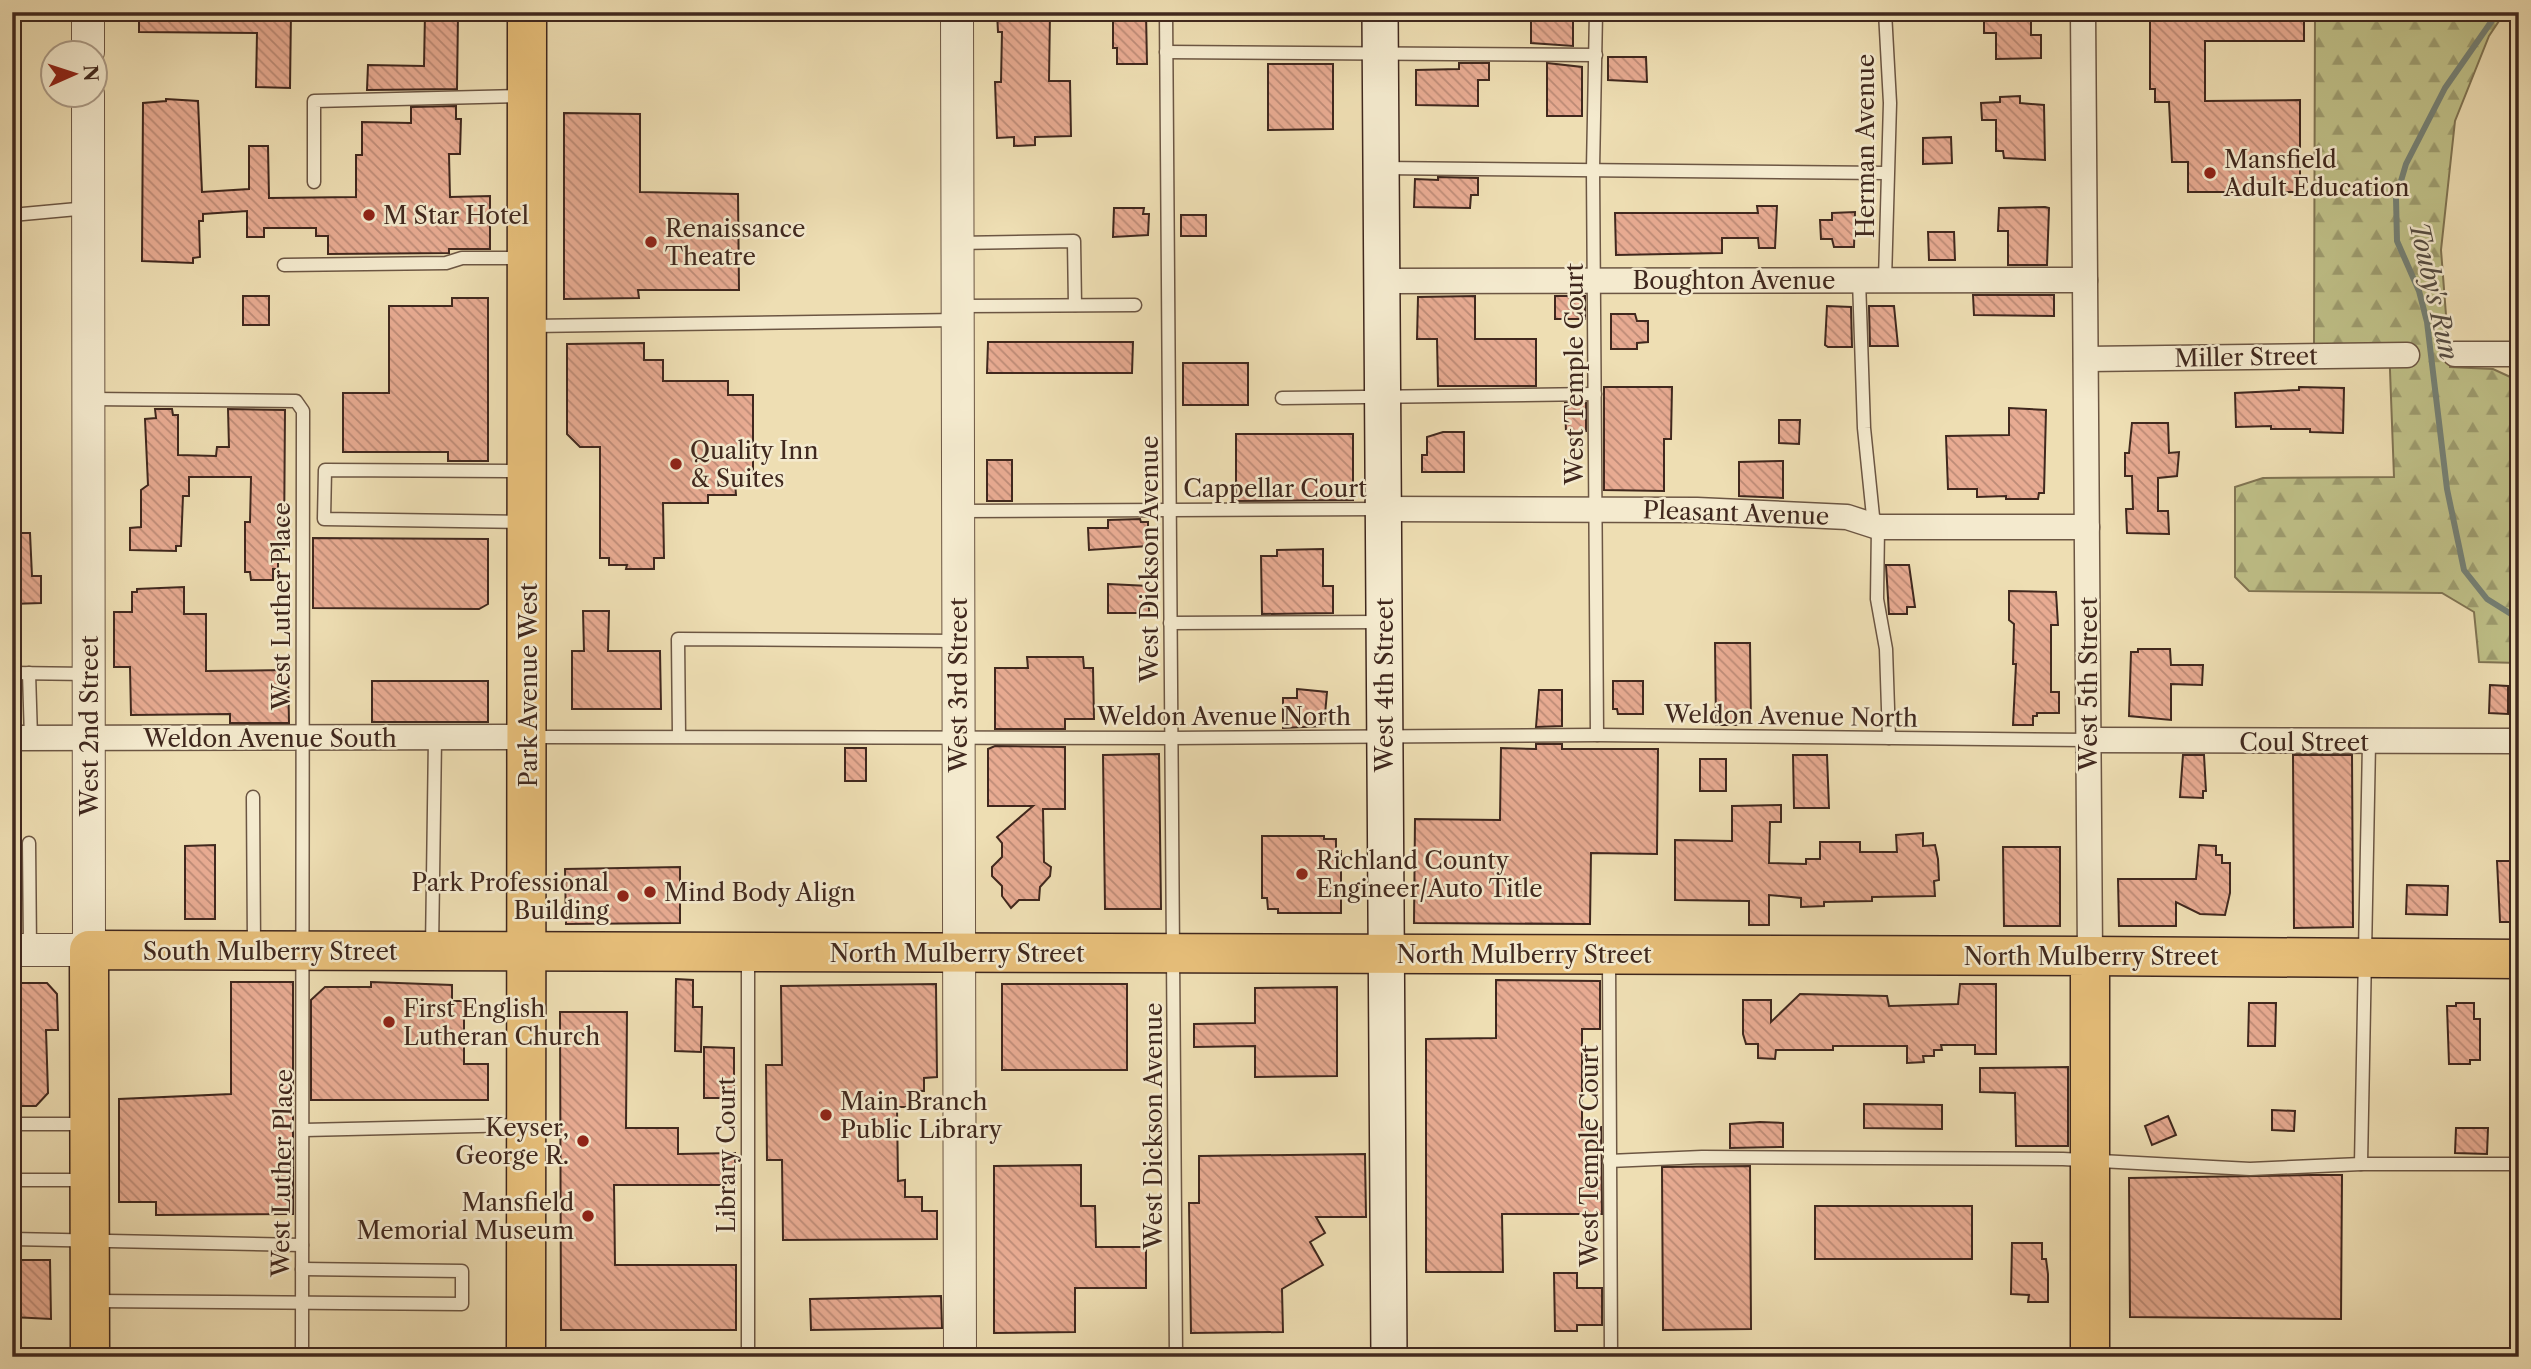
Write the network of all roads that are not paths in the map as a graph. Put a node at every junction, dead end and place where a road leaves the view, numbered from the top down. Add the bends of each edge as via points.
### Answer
1 (88, 12) edge
2 (527, 12) edge
3 (957, 12) edge
4 (1166, 12) edge
5 (1380, 12) edge
6 (1596, 12) edge
7 (1885, 12) edge
8 (2083, 12) edge
9 (88, 38) edge
10 (1166, 52) junction
11 (1380, 53) junction
12 (1596, 55) junction
13 (527, 96) junction
14 (89, 108) edge
15 (1381, 168) junction
16 (1593, 169) junction
17 (1886, 173) junction
18 (314, 182) dead end
19 (89, 208) junction
20 (12, 215) edge
21 (957, 243) junction
22 (527, 258) junction
23 (284, 265) dead end
24 (1595, 280) junction
25 (1859, 280) junction
26 (1885, 280) junction
27 (1382, 281) junction
28 (2085, 281) junction
29 (1075, 305) junction
30 (1135, 305) dead end
31 (957, 313) junction
32 (527, 326) junction
33 (2455, 354) dead end
34 (2407, 355) dead end
35 (2519, 355) edge
36 (2086, 359) junction
37 (1595, 394) junction
38 (1382, 397) junction
39 (1282, 398) dead end
40 (89, 399) junction
41 (527, 471) junction
42 (1595, 508) junction
43 (1384, 509) junction
44 (1170, 510) junction
45 (958, 511) junction
46 (528, 522) junction
47 (1876, 526) junction
48 (2087, 527) junction
49 (1384, 622) junction
50 (1170, 623) junction
51 (958, 641) junction
52 (12, 673) edge
53 (29, 673) junction
54 (89, 674) junction
55 (1597, 735) junction
56 (679, 736) junction
57 (89, 737) junction
58 (527, 737) junction
59 (958, 737) junction
60 (1385, 737) junction
61 (22, 738) edge
62 (301, 738) junction
63 (435, 738) junction
64 (1171, 738) junction
65 (1889, 738) junction
66 (2089, 740) junction
67 (2519, 741) edge
68 (2369, 743) junction
69 (253, 797) dead end
70 (29, 843) dead end
71 (21, 950) edge
72 (89, 950) junction
73 (254, 952) junction
74 (304, 952) junction
75 (432, 952) junction
76 (528, 952) junction
77 (748, 953) junction
78 (959, 954) junction
79 (1173, 954) junction
80 (1387, 954) junction
81 (1609, 954) junction
82 (2090, 956) junction
83 (2363, 957) junction
84 (2519, 959) edge
85 (12, 1124) edge
86 (89, 1125) junction
87 (527, 1125) junction
88 (304, 1130) junction
89 (1609, 1160) junction
90 (2090, 1161) junction
91 (2361, 1164) junction
92 (2519, 1164) edge
93 (12, 1180) edge
94 (89, 1180) junction
95 (12, 1239) edge
96 (90, 1243) junction
97 (302, 1245) junction
98 (302, 1269) junction
99 (90, 1301) junction
100 (302, 1302) junction
101 (90, 1357) edge
102 (302, 1357) edge
103 (526, 1357) edge
104 (748, 1357) edge
105 (960, 1357) edge
106 (1176, 1357) edge
107 (1389, 1357) edge
108 (1611, 1357) edge
109 (2090, 1357) edge

1 - 9 street
2 - 13 main road, Park Avenue West
3 - 21 street, West 3rd Street
4 - 10 lane, West Dickson Avenue
5 - 11 main road, West 4th Street
6 - 12 lane, West Temple Court
7 - 17 lane, Herman Avenue via 1891,103
8 - 28 street, West 5th Street
10 - 11 lane
10 - 44 lane, West Dickson Avenue
11 - 12 lane
11 - 15 main road, West 4th Street
12 - 16 lane, West Temple Court
13 - 18 lane via 314,101
13 - 22 main road, Park Avenue West
14 - 19 street, West 2nd Street
15 - 16 lane
15 - 27 main road, West 4th Street
16 - 17 lane
16 - 24 lane, West Temple Court
17 - 26 lane, Herman Avenue
19 - 20 lane
19 - 40 street, West 2nd Street
21 - 29 lane via 1074,241
21 - 31 street, West 3rd Street
22 - 23 lane
22 - 32 main road, Park Avenue West
24 - 25 street, Boughton Avenue
24 - 27 street, Boughton Avenue
24 - 37 lane, West Temple Court
25 - 26 street, Boughton Avenue
25 - 47 lane via 1864,429
26 - 28 street, Boughton Avenue
27 - 38 main road, West 4th Street
28 - 36 street, West 5th Street
29 - 30 lane
29 - 31 lane
31 - 32 lane
31 - 45 street, West 3rd Street
32 - 41 main road, Park Avenue West
33 - 35 street
34 - 36 street, Miller Street
36 - 48 street, West 5th Street
37 - 38 lane
37 - 42 lane, West Temple Court
38 - 39 lane
38 - 43 main road, West 4th Street
40 - 54 street, West 2nd Street
40 - 62 lane, West Luther Place via 296,401 303,411
41 - 46 main road, Park Avenue West
41 - 46 lane via 325,470 324,519
42 - 43 street, Pleasant Avenue
42 - 47 street, Pleasant Avenue via 1847,517
42 - 55 lane, West Temple Court
43 - 44 lane, Cappellar Court
43 - 49 main road, West 4th Street
44 - 45 lane, Cappellar Court
44 - 50 lane, West Dickson Avenue
45 - 51 street, West 3rd Street
46 - 58 main road, Park Avenue West
47 - 48 street, Pleasant Avenue
47 - 65 lane
48 - 66 street, West 5th Street
49 - 50 lane
49 - 60 main road, West 4th Street
50 - 64 lane, West Dickson Avenue
51 - 56 lane via 678,639
51 - 59 street, West 3rd Street
52 - 53 lane
53 - 54 lane
53 - 61 lane
54 - 57 street, West 2nd Street
55 - 60 lane, Weldon Avenue North
55 - 65 lane, Weldon Avenue North
56 - 58 lane, Weldon Avenue North
56 - 59 lane, Weldon Avenue North
57 - 61 street, Weldon Avenue South
57 - 62 street, Weldon Avenue South
57 - 72 street, West 2nd Street
58 - 63 street, Weldon Avenue South
58 - 76 main road, Park Avenue West
59 - 64 lane, Weldon Avenue North
59 - 78 street, West 3rd Street
60 - 64 lane, Weldon Avenue North
60 - 80 main road, West 4th Street
62 - 63 street, Weldon Avenue South
62 - 74 lane, West Luther Place
63 - 75 lane
64 - 79 lane, West Dickson Avenue
65 - 66 lane, Weldon Avenue North
66 - 68 street, Coul Street
66 - 82 street, West 5th Street
67 - 68 street, Coul Street
68 - 83 lane
69 - 73 lane
70 - 71 lane
71 - 72 street, South Mulberry Street
72 - 73 main road, South Mulberry Street
72 - 86 main road, West 2nd Street
73 - 74 main road, South Mulberry Street
74 - 75 main road, South Mulberry Street
74 - 88 lane, West Luther Place
75 - 76 main road, South Mulberry Street
76 - 77 main road, North Mulberry Street
76 - 87 main road, Park Avenue West
77 - 78 main road, North Mulberry Street
77 - 104 lane, Library Court
78 - 79 main road, North Mulberry Street
78 - 105 street, West 3rd Street
79 - 80 main road, North Mulberry Street
79 - 106 lane, West Dickson Avenue
80 - 81 main road, North Mulberry Street
80 - 107 main road, West 4th Street
81 - 82 main road, North Mulberry Street
81 - 89 lane, West Temple Court
82 - 83 main road, North Mulberry Street
82 - 90 main road, West 5th Street
83 - 84 main road, North Mulberry Street
83 - 91 lane
85 - 86 lane
86 - 94 main road, West 2nd Street
87 - 88 lane
87 - 103 main road, Park Avenue West
88 - 97 lane, West Luther Place
89 - 90 lane
89 - 108 lane, West Temple Court
90 - 91 lane via 2250,1169
90 - 109 main road, West 5th Street
91 - 92 lane
93 - 94 lane
94 - 96 main road, West 2nd Street
95 - 96 lane
96 - 97 lane
96 - 99 main road, West 2nd Street
97 - 98 lane, West Luther Place
98 - 100 lane, West Luther Place
98 - 100 lane via 461,1270 462,1304
99 - 100 lane
99 - 101 main road, West 2nd Street
100 - 102 lane, West Luther Place

